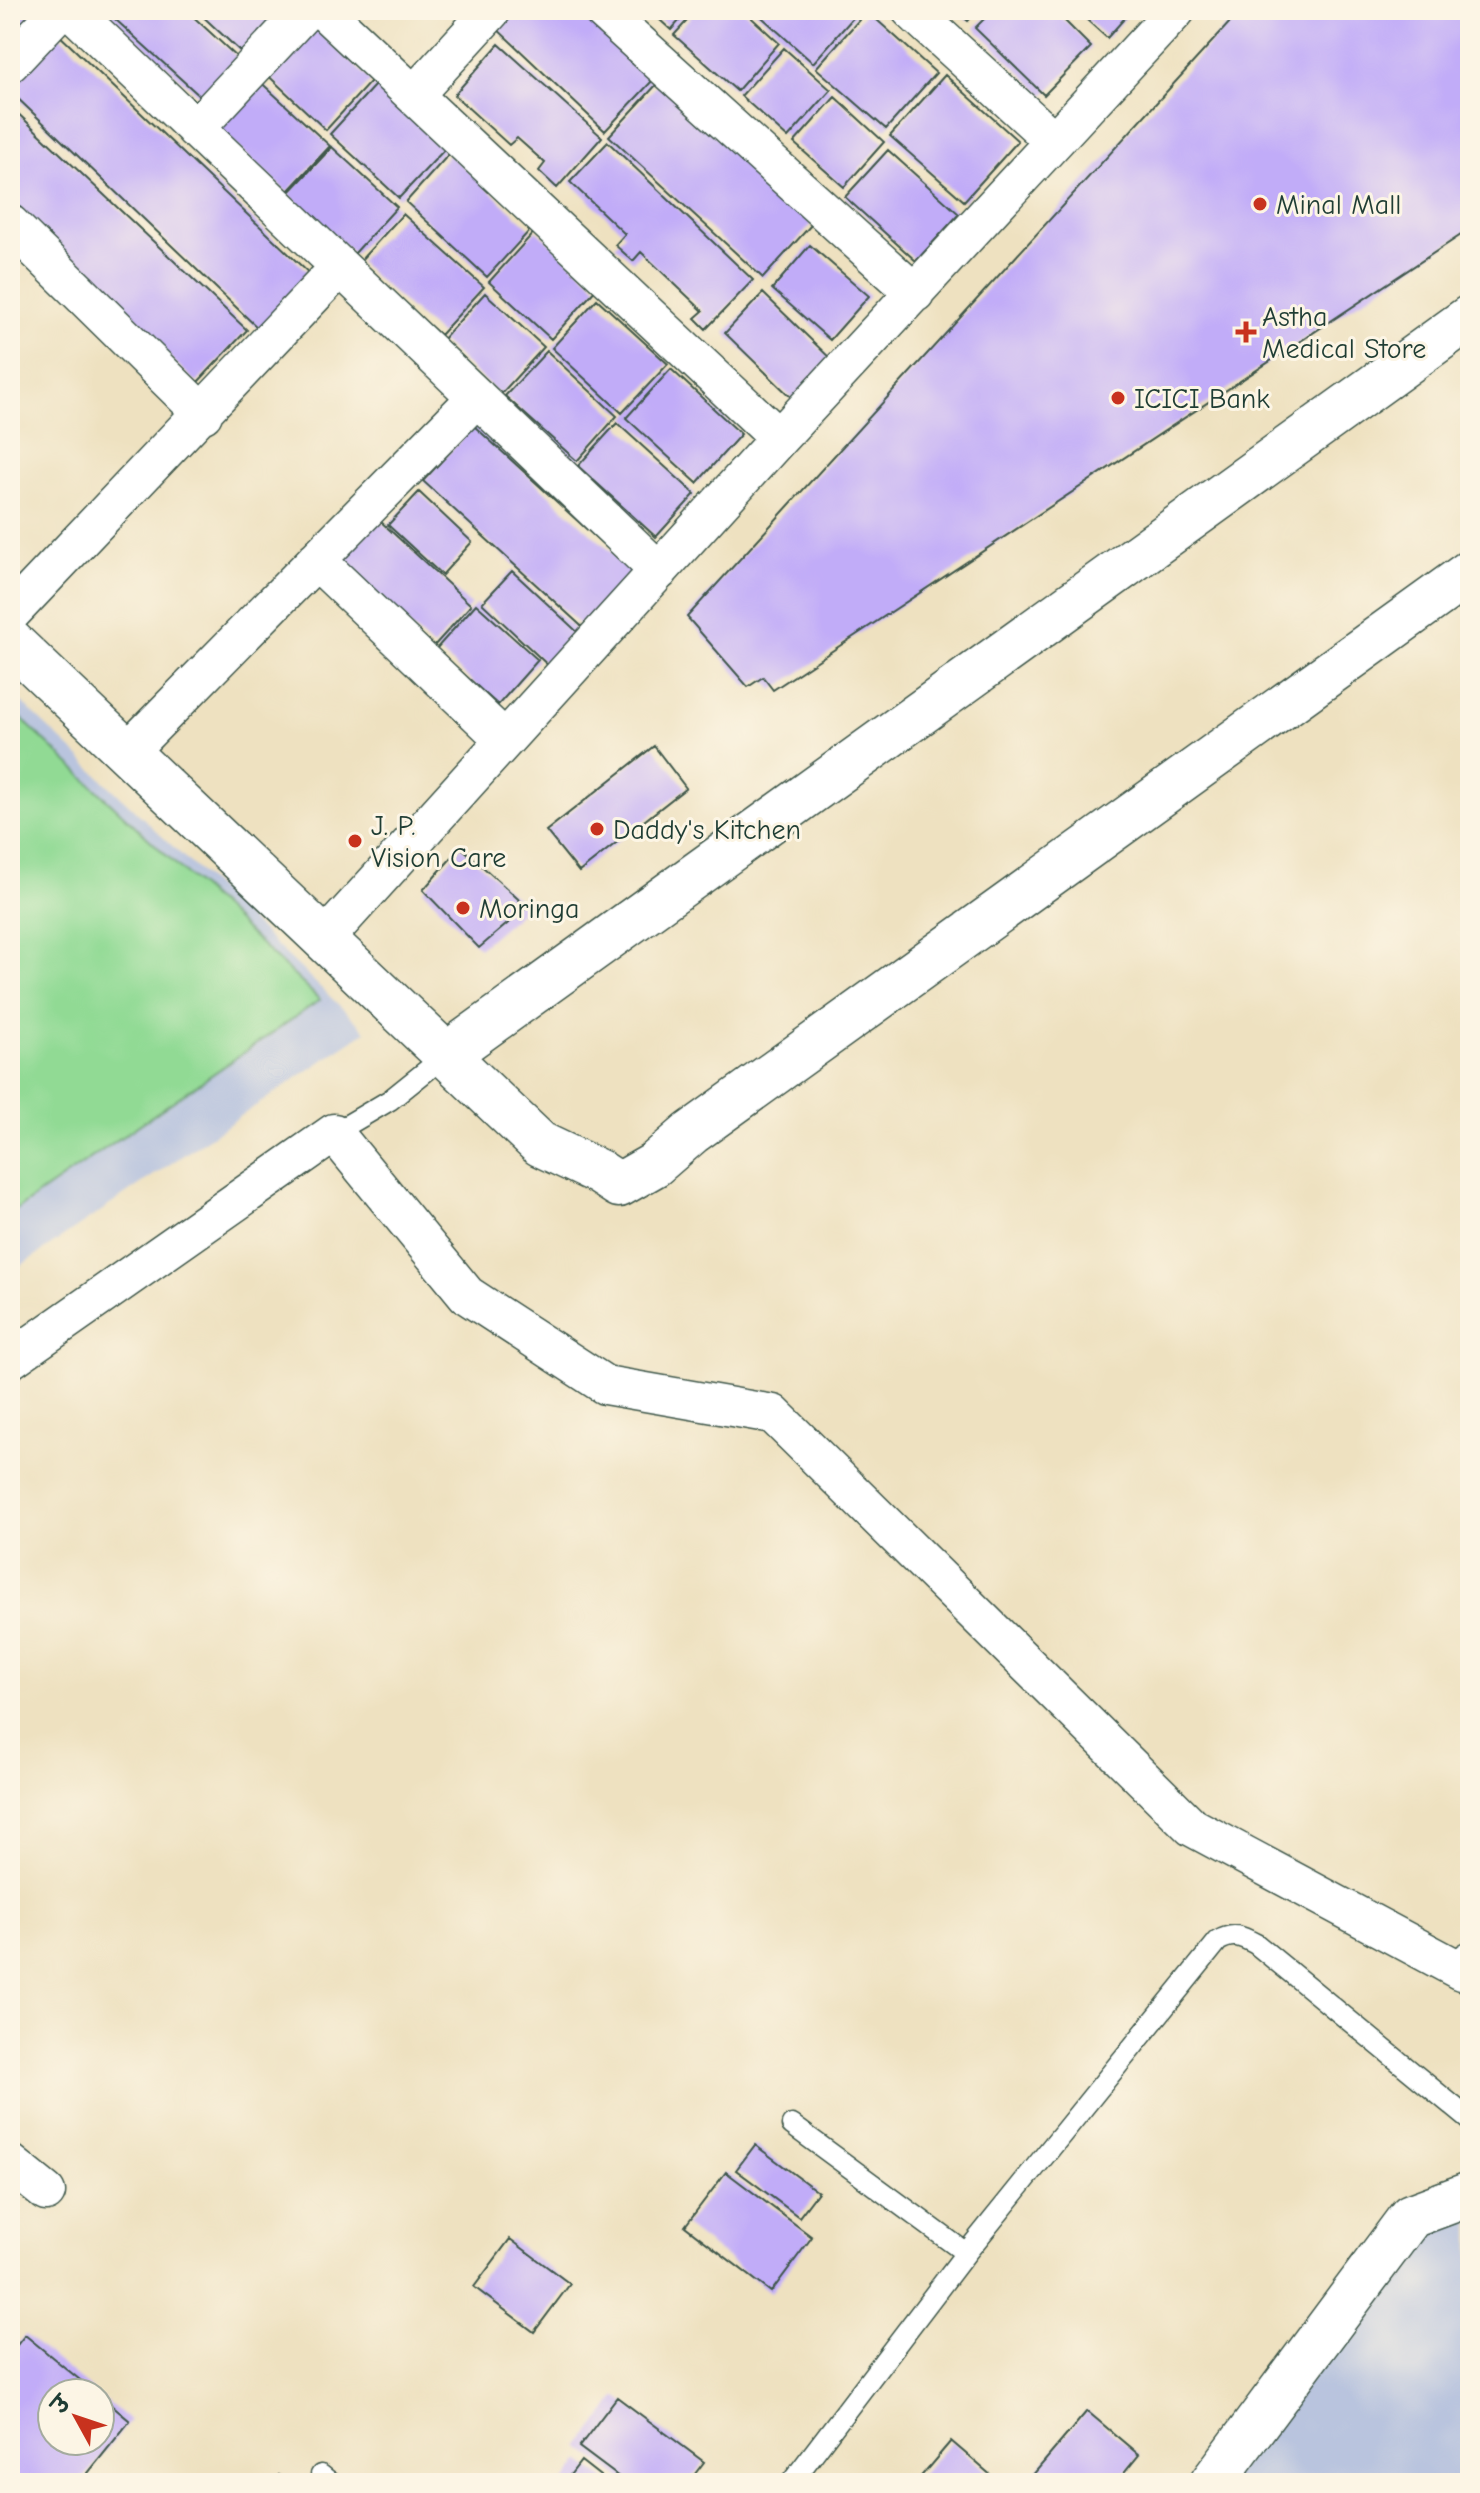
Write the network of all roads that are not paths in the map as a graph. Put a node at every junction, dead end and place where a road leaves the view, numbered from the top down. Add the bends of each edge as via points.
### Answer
1 (60, 10) edge
2 (71, 10) edge
3 (306, 10) edge
4 (323, 10) edge
5 (492, 10) edge
6 (602, 10) edge
7 (911, 10) edge
8 (1176, 10) edge
9 (10, 63) edge
10 (414, 95) junction
11 (195, 129) junction
12 (1054, 141) junction
13 (10, 224) edge
14 (340, 267) junction
15 (915, 293) junction
16 (1470, 317) edge
17 (477, 397) junction
18 (203, 414) junction
19 (779, 438) junction
20 (316, 560) junction
21 (659, 571) junction
22 (1470, 572) edge
23 (10, 612) edge
24 (10, 641) edge
25 (142, 737) junction
26 (505, 740) junction
27 (338, 924) junction
28 (454, 1048) junction
29 (334, 1133) junction
30 (10, 1360) edge
31 (1470, 1961) edge
32 (1470, 2120) edge
33 (792, 2125) dead end
34 (10, 2163) edge
35 (46, 2192) dead end
36 (1470, 2194) edge
37 (966, 2253) junction
38 (791, 2483) edge
39 (1212, 2483) edge

1 - 9 street
2 - 11 street
3 - 11 street
4 - 10 street
5 - 10 street
6 - 15 street
7 - 12 street
8 - 12 street
10 - 19 street
11 - 14 street
12 - 15 street
13 - 18 street
14 - 17 street
14 - 18 street
15 - 19 street
16 - 28 street
17 - 20 street
17 - 21 street
18 - 23 street
19 - 21 street
20 - 25 street
20 - 26 street
21 - 26 street
22 - 28 street via 691,1133 654,1165 619,1185
23 - 25 street
24 - 28 street
25 - 27 street
26 - 27 street
27 - 28 street
28 - 29 lane via 390,1100
29 - 30 street
29 - 31 street via 467,1295 605,1385 773,1414 1192,1827 1461,1971
32 - 37 lane via 1256,1944 1240,1935 1228,1936 1218,1941
33 - 37 lane
34 - 35 street
36 - 39 street via 1411,2216
37 - 38 lane

